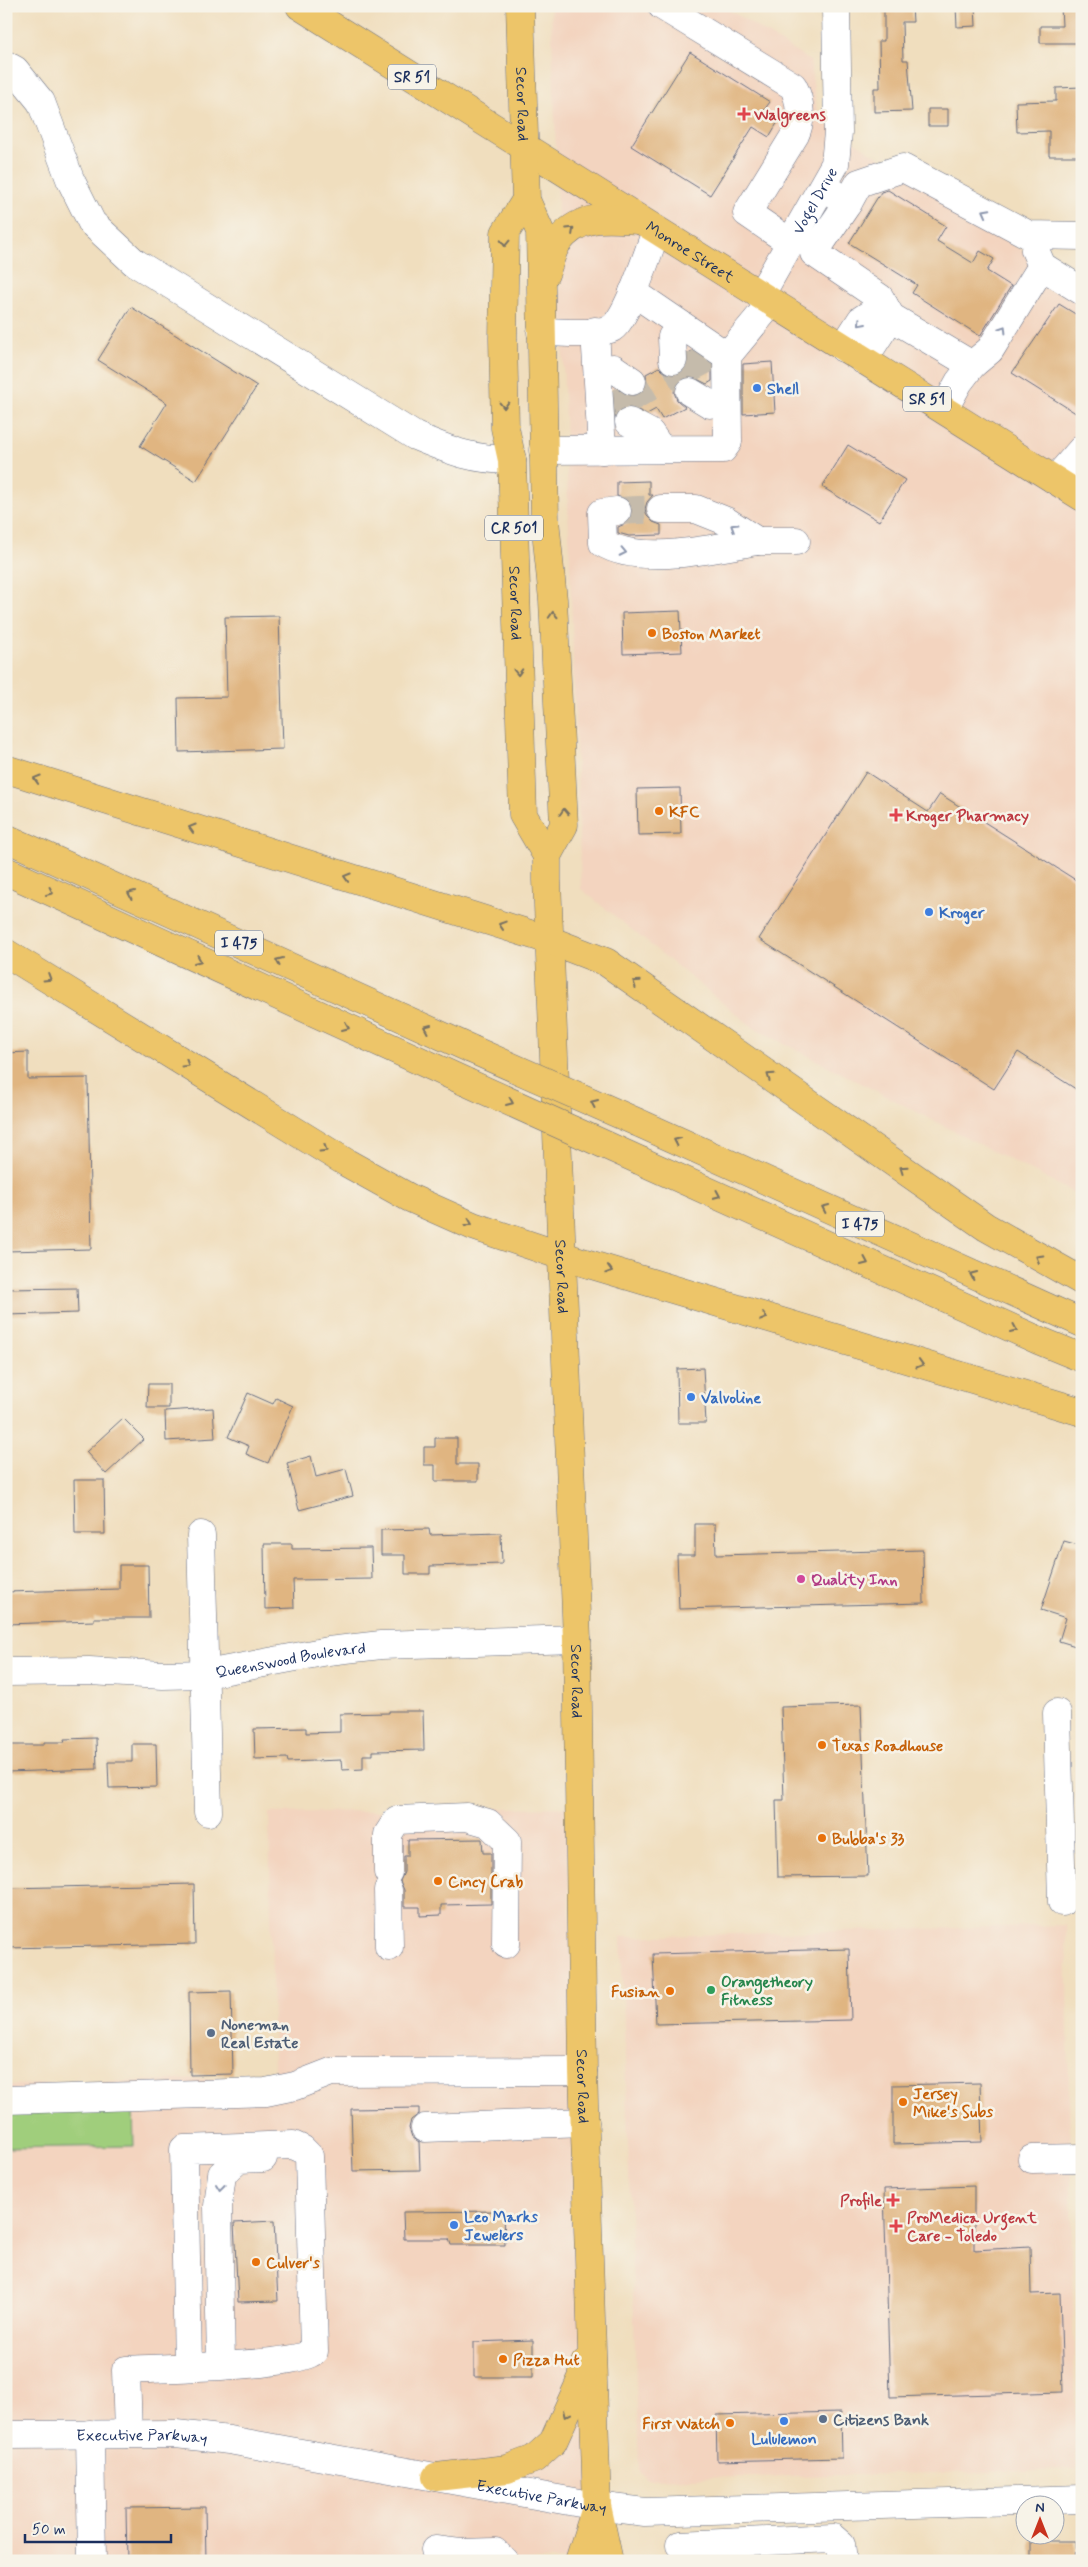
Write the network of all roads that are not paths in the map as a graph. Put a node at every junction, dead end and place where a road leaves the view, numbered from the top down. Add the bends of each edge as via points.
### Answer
1 (300, 6) edge
2 (520, 6) edge
3 (662, 6) edge
4 (836, 6) edge
5 (6, 65) edge
6 (524, 148) junction
7 (886, 174) junction
8 (824, 186) junction
9 (526, 200) junction
10 (848, 203) junction
11 (648, 226) junction
12 (1029, 235) junction
13 (1082, 236) edge
14 (791, 243) junction
15 (830, 264) junction
16 (1042, 266) junction
17 (540, 288) junction
18 (1082, 291) edge
19 (642, 298) junction
20 (766, 300) junction
21 (888, 311) junction
22 (595, 331) junction
23 (541, 332) junction
24 (680, 349) tunnel mouth
25 (853, 354) junction
26 (727, 356) junction
27 (972, 365) junction
28 (619, 380) tunnel mouth
29 (704, 392) tunnel mouth
30 (944, 408) junction
31 (728, 428) junction
32 (1082, 449) edge
33 (543, 450) junction
34 (602, 450) junction
35 (512, 460) junction
36 (1055, 480) junction
37 (1082, 497) edge
38 (661, 509) tunnel mouth
39 (617, 511) tunnel mouth
40 (757, 541) junction
41 (796, 541) dead end
42 (6, 769) edge
43 (6, 838) edge
44 (547, 856) junction
45 (6, 871) edge
46 (549, 940) junction
47 (6, 953) edge
48 (562, 1256) junction
49 (1082, 1281) edge
50 (1082, 1323) edge
51 (1082, 1358) edge
52 (1082, 1412) edge
53 (201, 1535) dead end
54 (576, 1639) junction
55 (6, 1672) edge
56 (206, 1674) junction
57 (1057, 1713) dead end
58 (208, 1812) dead end
59 (1062, 1902) dead end
60 (506, 1944) dead end
61 (389, 1947) dead end
62 (583, 2071) junction
63 (6, 2100) edge
64 (585, 2122) junction
65 (425, 2128) dead end
66 (302, 2149) junction
67 (1082, 2158) edge
68 (1032, 2159) dead end
69 (591, 2334) junction
70 (221, 2365) junction
71 (188, 2367) junction
72 (90, 2434) junction
73 (128, 2434) junction
74 (6, 2435) edge
75 (436, 2477) junction
76 (1082, 2499) edge
77 (597, 2506) junction
78 (680, 2545) dead end
79 (435, 2550) dead end
80 (92, 2561) edge
81 (504, 2561) edge
82 (580, 2561) edge
83 (609, 2561) edge
84 (843, 2561) edge

1 - 6 main road, Monroe Street / SR 51
2 - 6 main road, Secor Road
3 - 14 street via 793,86 800,124 747,213
4 - 8 street, Vogel Drive via 838,132 835,164
5 - 35 street via 15,70 41,102 70,179 92,223 134,262 415,436 484,460
6 - 9 main road, Secor Road
6 - 11 main road, Monroe Street / SR 51
7 - 10 street via 859,184
12 -> 7 street via 903,168
7 - 15 street
8 - 10 street
8 - 14 street, Vogel Drive
9 - 17 main road, Secor Road via 540,231
9 -> 35 main road, Secor Road / CR 501 via 505,233 505,428
10 - 15 street via 814,253
17 -> 11 main road via 558,242 579,222 601,218
11 - 19 street
11 - 20 main road, Monroe Street / SR 51
12 - 13 street
12 - 16 street
14 - 20 street, Vogel Drive
15 - 21 street via 880,298
16 - 18 street
27 -> 16 street via 990,350
17 - 23 main road, Secor Road
19 - 22 street via 612,329
19 - 24 street
19 - 26 street
20 - 25 main road, Monroe Street / SR 51
20 - 26 street, Vogel Drive
21 - 25 street via 861,320
21 - 27 street
22 - 23 street
22 - 28 street
22 - 34 street
23 - 33 main road, Secor Road
25 - 30 main road, Monroe Street / SR 51
26 - 31 street
27 - 30 street
29 - 31 street
30 - 36 main road, Monroe Street / SR 51
31 - 34 street via 728,442 723,449 648,429
32 - 36 street
33 - 34 street
44 -> 33 main road, Secor Road via 564,825
35 -> 44 main road, Secor Road / CR 501 via 523,816
36 - 37 main road, Monroe Street / SR 51
40 -> 38 street via 726,521 696,509
39 -> 40 street via 602,513 604,543 631,554 688,553
40 - 41 street
46 -> 42 main road
50 -> 43 main road, I 475, bridge
44 - 46 main road, Secor Road
45 -> 51 main road, I 475, bridge via 466,1082
46 - 48 main road, Secor Road
49 -> 46 main road via 986,1227 606,962
47 -> 48 main road via 347,1163 410,1198 473,1226
48 -> 52 main road
48 - 54 main road, Secor Road
53 - 56 street
54 - 56 street, Queenswood Boulevard via 381,1645 328,1651
54 - 62 main road, Secor Road
55 - 56 street, Queenswood Boulevard
56 - 58 street
57 - 59 street
60 - 61 street via 506,1841 488,1822 467,1817 397,1820 388,1834
62 - 63 street via 331,2072 295,2086 266,2092
62 - 64 main road, Secor Road
64 - 65 street
64 - 69 main road, Secor Road
66 -> 70 street via 288,2158 239,2159 222,2174 218,2206
66 - 70 street via 309,2156 314,2351 309,2356 293,2360
66 - 71 street via 293,2145 184,2149
67 - 68 street
69 -> 75 main road via 582,2378 553,2442 547,2448 534,2459 508,2469
69 - 77 main road, Secor Road
70 - 71 street
71 - 73 street via 126,2370
72 - 73 street, Executive Parkway
72 - 74 street, Executive Parkway
72 - 80 street
73 - 75 street, Executive Parkway via 176,2434 229,2440
75 - 77 street, Executive Parkway
76 - 77 street, Executive Parkway via 645,2512
77 - 82 main road, Secor Road
77 - 83 main road, Secor Road
78 - 84 street via 833,2538 841,2545
79 - 81 street via 495,2552

